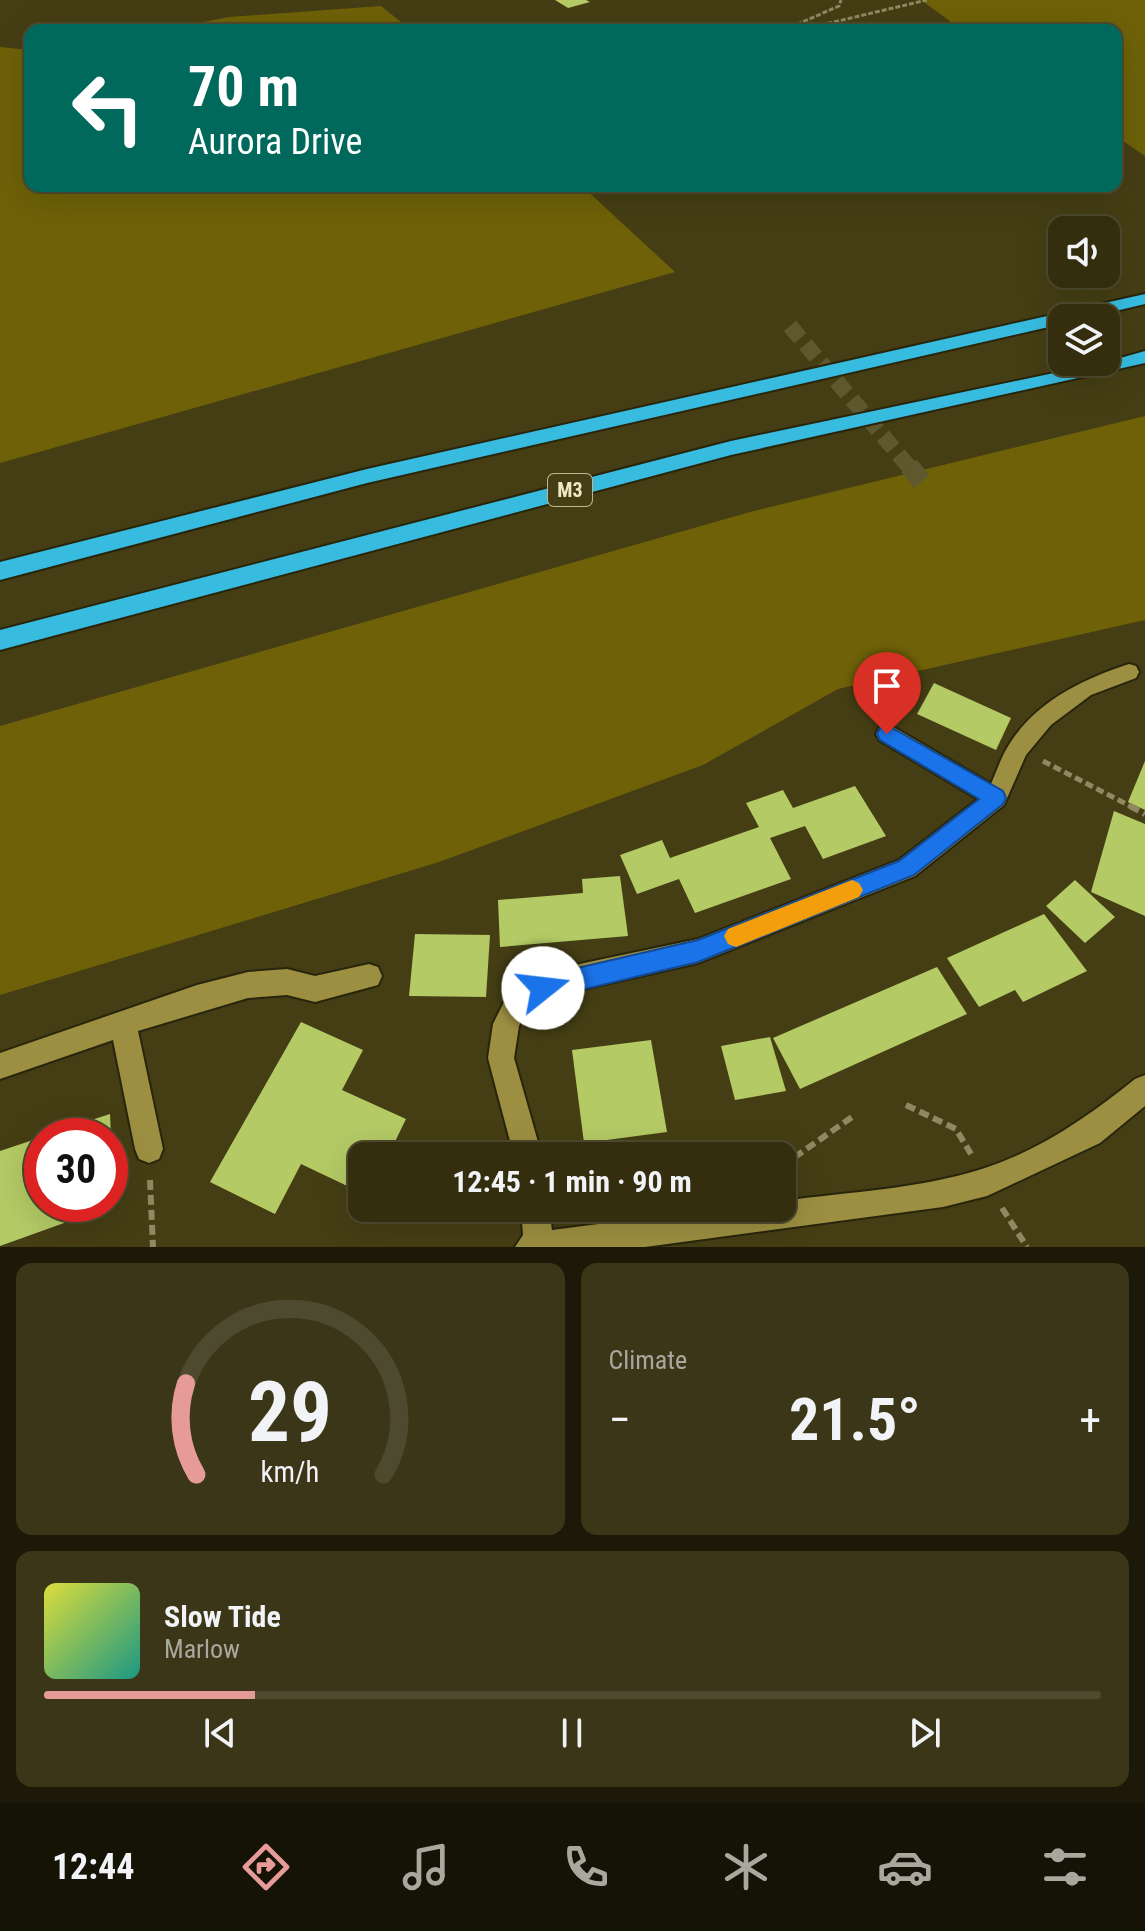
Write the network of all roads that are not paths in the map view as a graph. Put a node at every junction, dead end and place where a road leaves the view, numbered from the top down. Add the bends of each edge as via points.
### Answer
1 (1145, 299) edge
2 (1145, 357) edge
3 (0, 571) edge
4 (0, 640) edge
5 (1129, 672) dead end
6 (887, 734) dead end
7 (996, 798) junction
8 (369, 976) dead end
9 (123, 1024) junction
10 (0, 1066) edge
11 (1145, 1089) edge
12 (524, 1142) edge
13 (149, 1149) road end
14 (535, 1222) edge
15 (535, 1246) edge

1 - 3 highway via 367,476
2 - 4 highway, M3 via 731,448
5 - 7 street via 1084,689 1043,719 1018,749
6 - 7 street
7 - 12 street via 907,868 698,951 570,979 519,999 506,1024 501,1058
8 - 9 street via 315,989 287,982 248,985
9 - 10 street
9 - 13 street
11 - 15 street via 1090,1133 987,1182 852,1206
14 - 15 street

